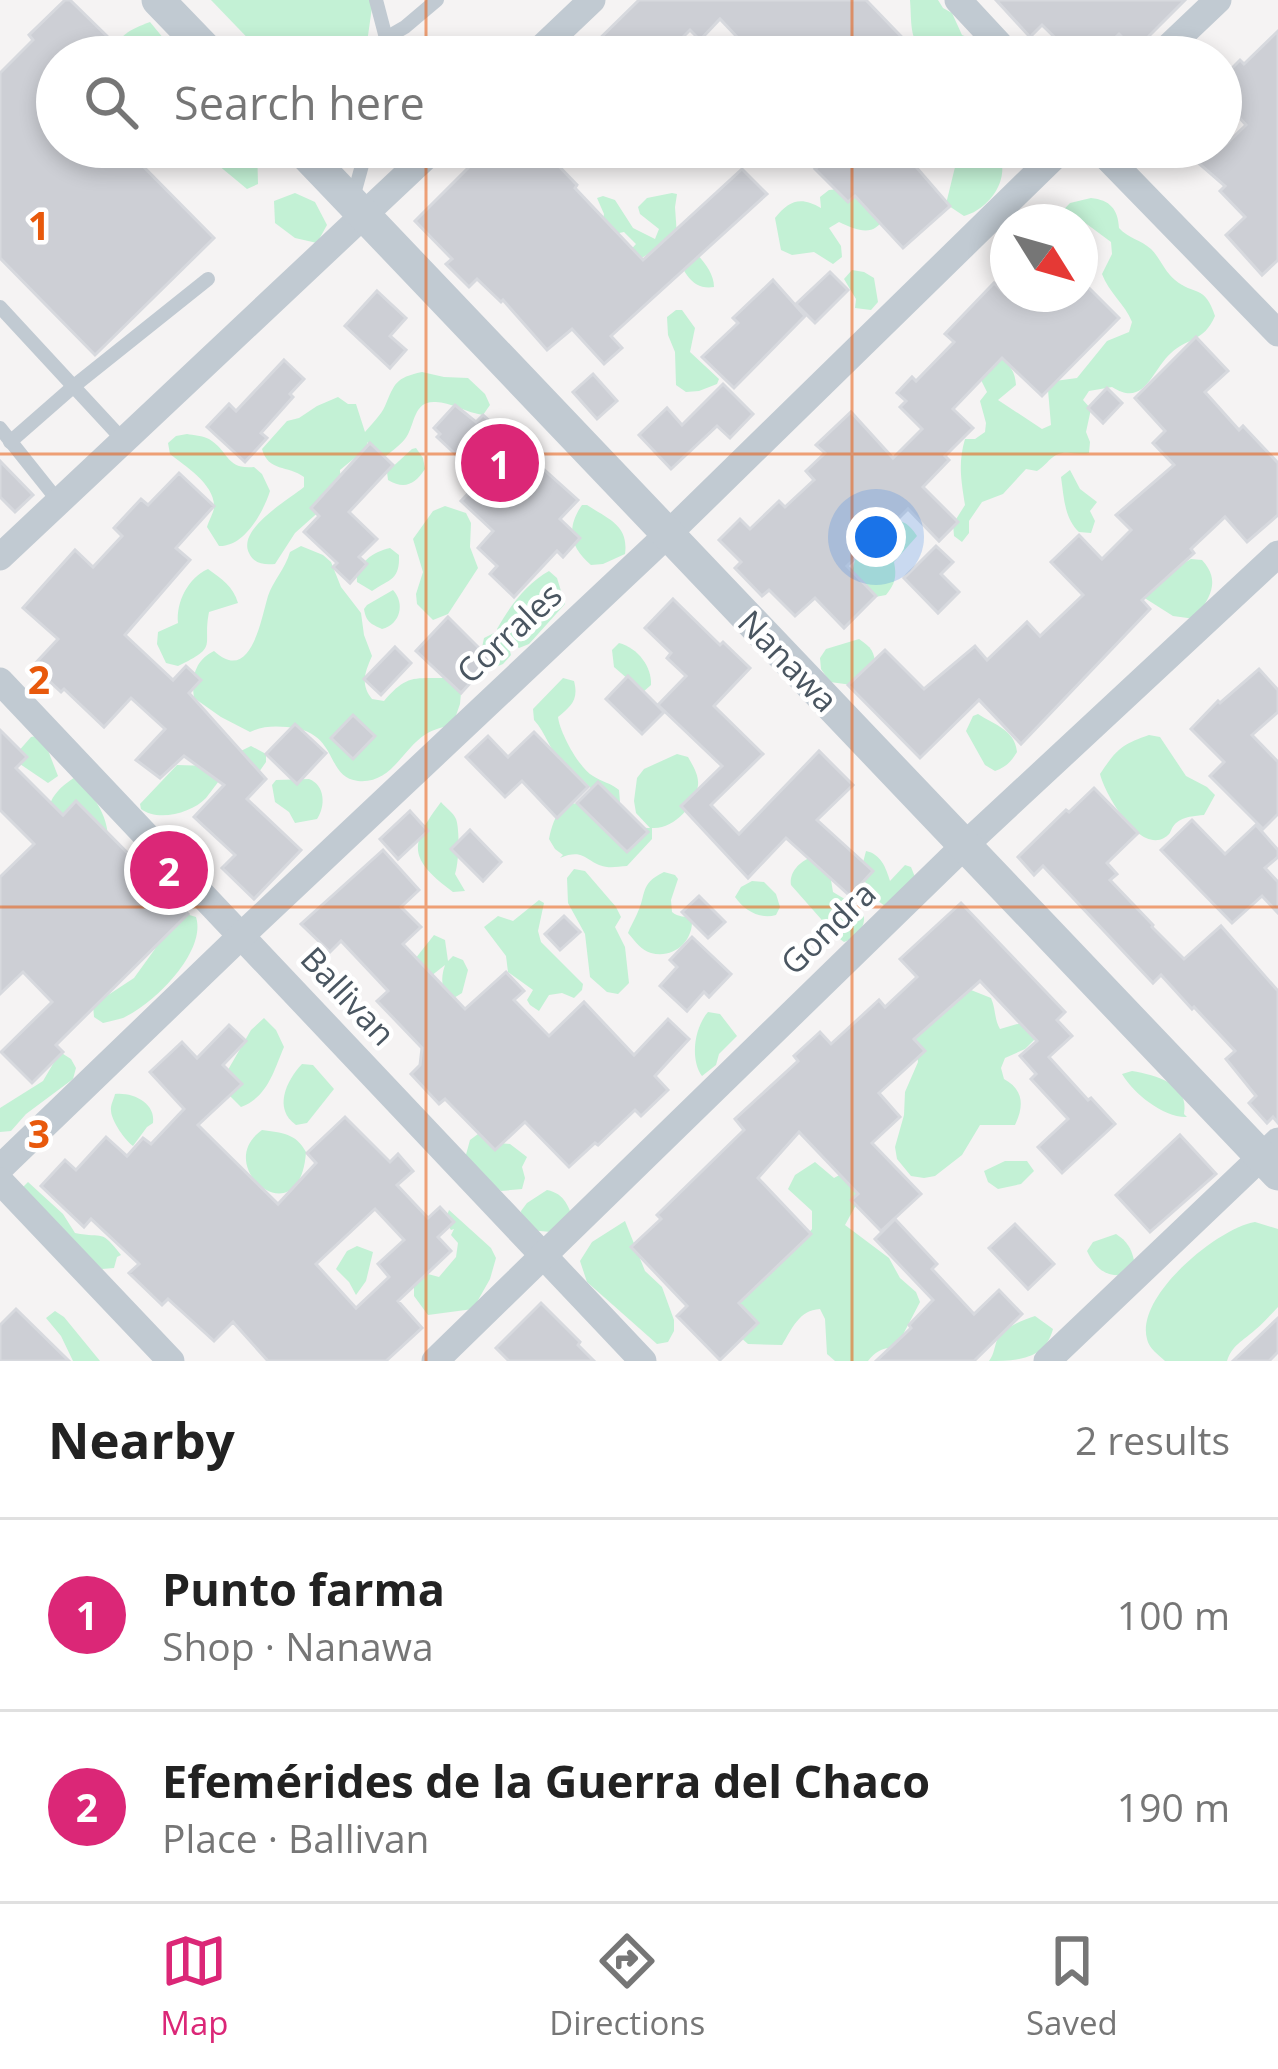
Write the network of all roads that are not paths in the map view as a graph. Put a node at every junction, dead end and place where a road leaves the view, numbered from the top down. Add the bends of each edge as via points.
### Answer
1 (158, 0) edge
2 (376, 0) edge
3 (437, 0) edge
4 (592, 0) edge
5 (958, 0) edge
6 (1218, 0) edge
7 (193, 36) edge
8 (385, 36) edge
9 (389, 36) edge
10 (554, 36) edge
11 (992, 36) edge
12 (1180, 36) edge
13 (319, 168) edge
14 (364, 168) edge
15 (410, 168) edge
16 (1043, 168) edge
17 (1117, 168) edge
18 (358, 209) junction
19 (208, 279) dead end
20 (0, 307) edge
21 (1278, 333) edge
22 (74, 386) junction
23 (5, 435) edge
24 (124, 441) junction
25 (58, 502) junction
26 (667, 535) junction
27 (1278, 554) edge
28 (0, 557) edge
29 (0, 681) edge
30 (964, 846) junction
31 (242, 935) junction
32 (1272, 1157) edge
33 (0, 1168) edge
34 (0, 1181) edge
35 (543, 1254) junction
36 (171, 1361) edge
37 (434, 1361) edge
38 (643, 1361) edge
39 (1047, 1361) edge

1 - 7 street
2 - 8 lane
3 - 9 lane
4 - 10 street
5 - 11 street
6 - 12 street
13 - 18 street, Nanawa
14 - 18 lane
15 - 18 street
16 - 26 street, Corrales
17 - 21 street
18 - 24 street
18 - 26 street, Nanawa
19 - 22 lane
20 - 22 lane
22 - 23 lane
22 - 24 lane
23 - 25 lane
24 - 25 street
25 - 28 street
26 - 30 street, Nanawa
26 - 31 street, Corrales
27 - 30 street, Gondra
29 - 31 street, Ballivan
30 - 32 street, Nanawa
30 - 35 street, Gondra
31 - 33 street, Corrales
31 - 35 street, Ballivan
32 - 39 street
34 - 36 street
35 - 37 street, Gondra
35 - 38 street, Ballivan

